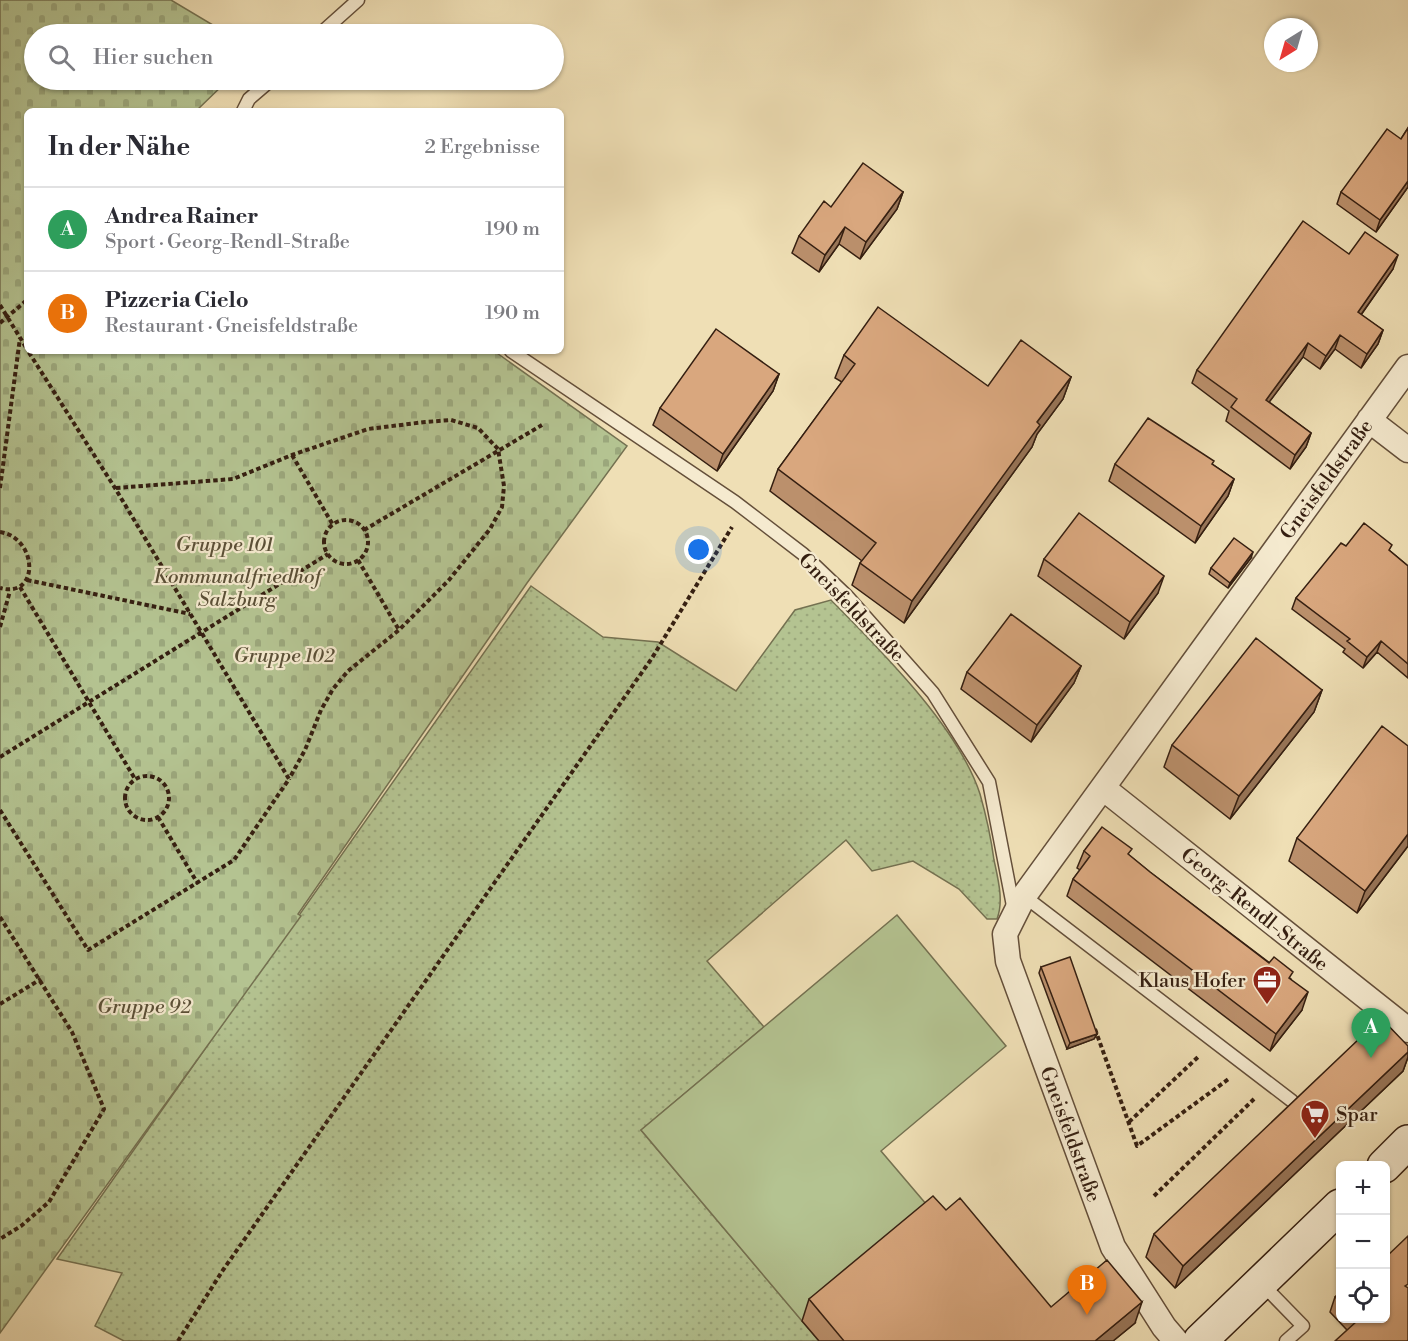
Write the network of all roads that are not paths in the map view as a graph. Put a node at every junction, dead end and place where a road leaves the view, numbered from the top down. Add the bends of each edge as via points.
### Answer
1 (358, 0) edge
2 (331, 24) edge
3 (259, 90) edge
4 (244, 108) edge
5 (515, 354) edge
6 (1408, 367) edge
7 (1370, 420) junction
8 (1408, 450) edge
9 (1103, 788) junction
10 (1019, 904) junction
11 (1408, 1030) edge
12 (1292, 1101) edge
13 (1408, 1142) edge
14 (1389, 1161) edge
15 (1336, 1211) edge
16 (1261, 1283) junction
17 (1176, 1341) edge
18 (1200, 1341) edge
19 (1286, 1341) edge

1 - 2 lane
3 - 4 lane
5 - 10 lane, Gneisfeldstraße via 743,508 803,554 840,589 933,693 989,782
6 - 7 street, Gneisfeldstraße
7 - 8 street
7 - 9 street, Gneisfeldstraße
9 - 10 street, Gneisfeldstraße
9 - 11 street, Georg-Rendl-Straße
10 - 12 lane
10 - 17 street, Gneisfeldstraße via 1005,934 1008,961 1093,1198 1113,1247
13 - 14 main road
15 - 16 main road
16 - 18 main road
16 - 19 lane via 1303,1326

